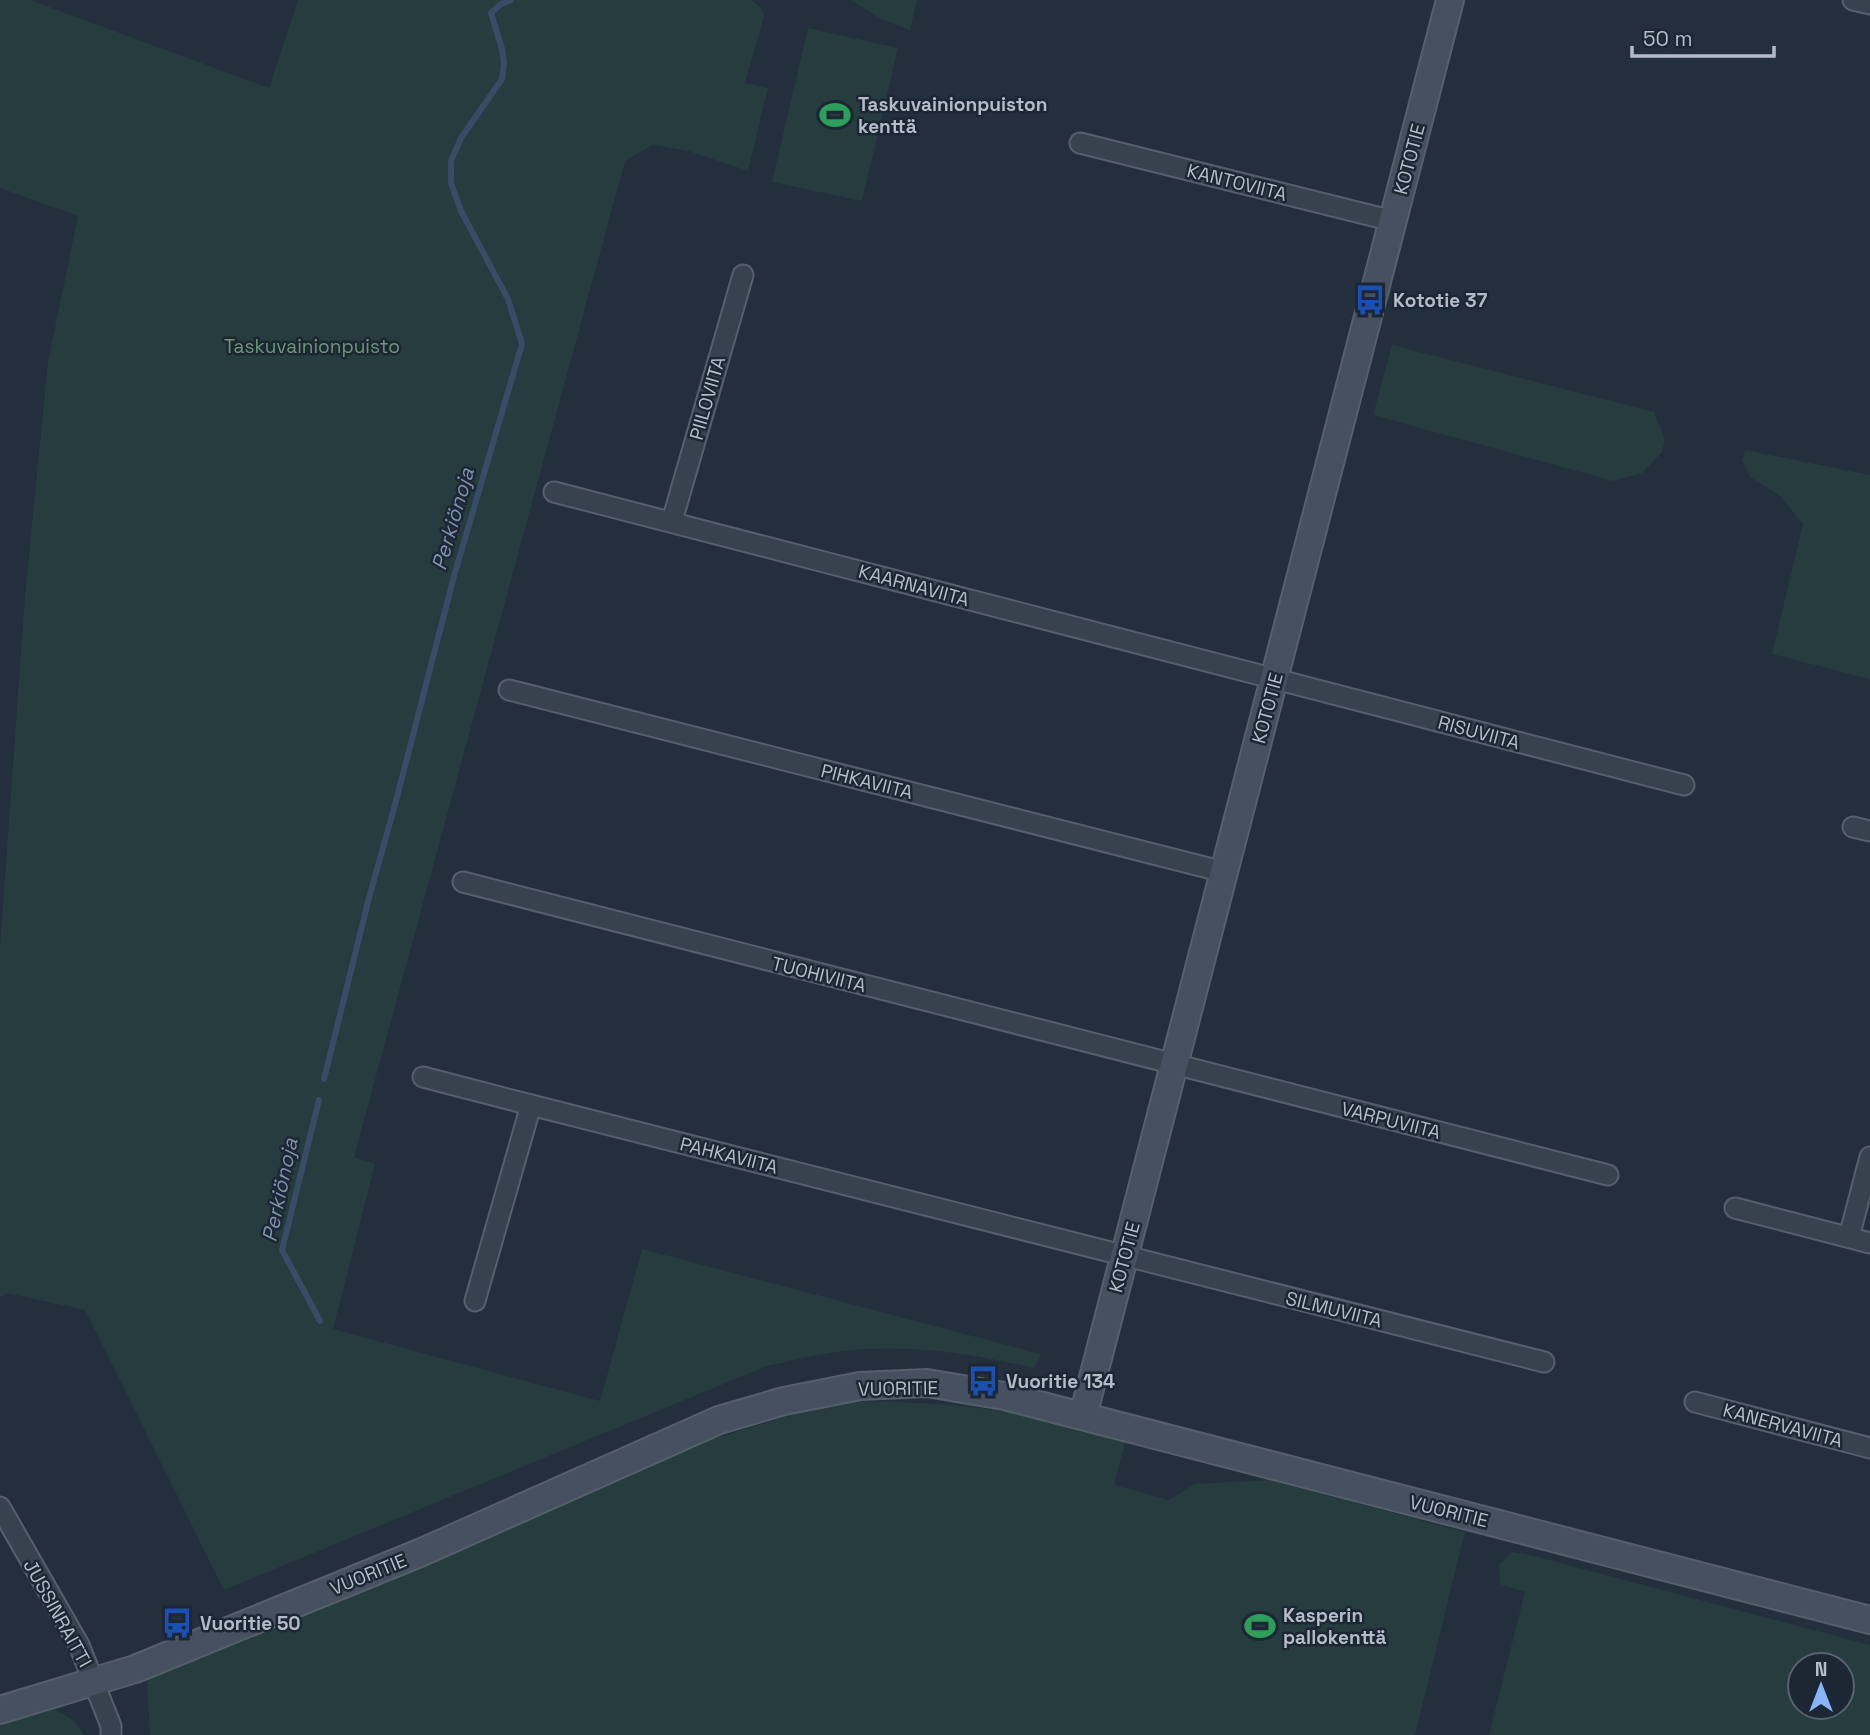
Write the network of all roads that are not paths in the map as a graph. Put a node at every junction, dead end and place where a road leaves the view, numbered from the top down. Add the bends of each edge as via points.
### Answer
1 (1450, 0) edge
2 (1853, 0) edge
3 (1870, 4) edge
4 (1080, 143) dead end
5 (1393, 221) junction
6 (743, 275) dead end
7 (554, 492) dead end
8 (672, 521) junction
9 (1274, 679) junction
10 (509, 690) dead end
11 (1684, 785) dead end
12 (1224, 872) junction
13 (463, 882) dead end
14 (1174, 1065) junction
15 (423, 1077) dead end
16 (531, 1105) junction
17 (1870, 1157) edge
18 (1608, 1175) dead end
19 (1735, 1208) dead end
20 (1849, 1237) junction
21 (1870, 1243) edge
22 (1124, 1256) junction
23 (475, 1301) dead end
24 (1544, 1363) dead end
25 (1695, 1402) dead end
26 (1083, 1416) junction
27 (1870, 1448) edge
28 (2, 1515) edge
29 (1870, 1620) edge
30 (95, 1682) junction
31 (0, 1710) edge
32 (111, 1735) edge

1 - 5 street, KOTOTIE
2 - 3 street
4 - 5 street, KANTOVIITA
5 - 9 street, KOTOTIE
6 - 8 street, PIILOVIITA
7 - 8 street, KAARNAVIITA
8 - 9 street, KAARNAVIITA
9 - 11 street, RISUVIITA
9 - 12 street, KOTOTIE
10 - 12 street, PIHKAVIITA
12 - 14 street, KOTOTIE
13 - 14 street, TUOHIVIITA
14 - 18 street, VARPUVIITA
14 - 22 street, KOTOTIE
15 - 16 street, PAHKAVIITA
16 - 22 street, PAHKAVIITA
16 - 23 street
17 - 20 street
19 - 20 street
20 - 21 street
22 - 24 street, SILMUVIITA
22 - 26 street, KOTOTIE
25 - 27 street, KANERVAVIITA
26 - 29 street, VUORITIE
26 - 30 street, VUORITIE via 927,1383 860,1386 784,1401 719,1420 422,1552
28 - 30 street, JUSSINRAITTI via 79,1645
30 - 31 street, VUORITIE
30 - 32 street, JUSSINRAITTI

